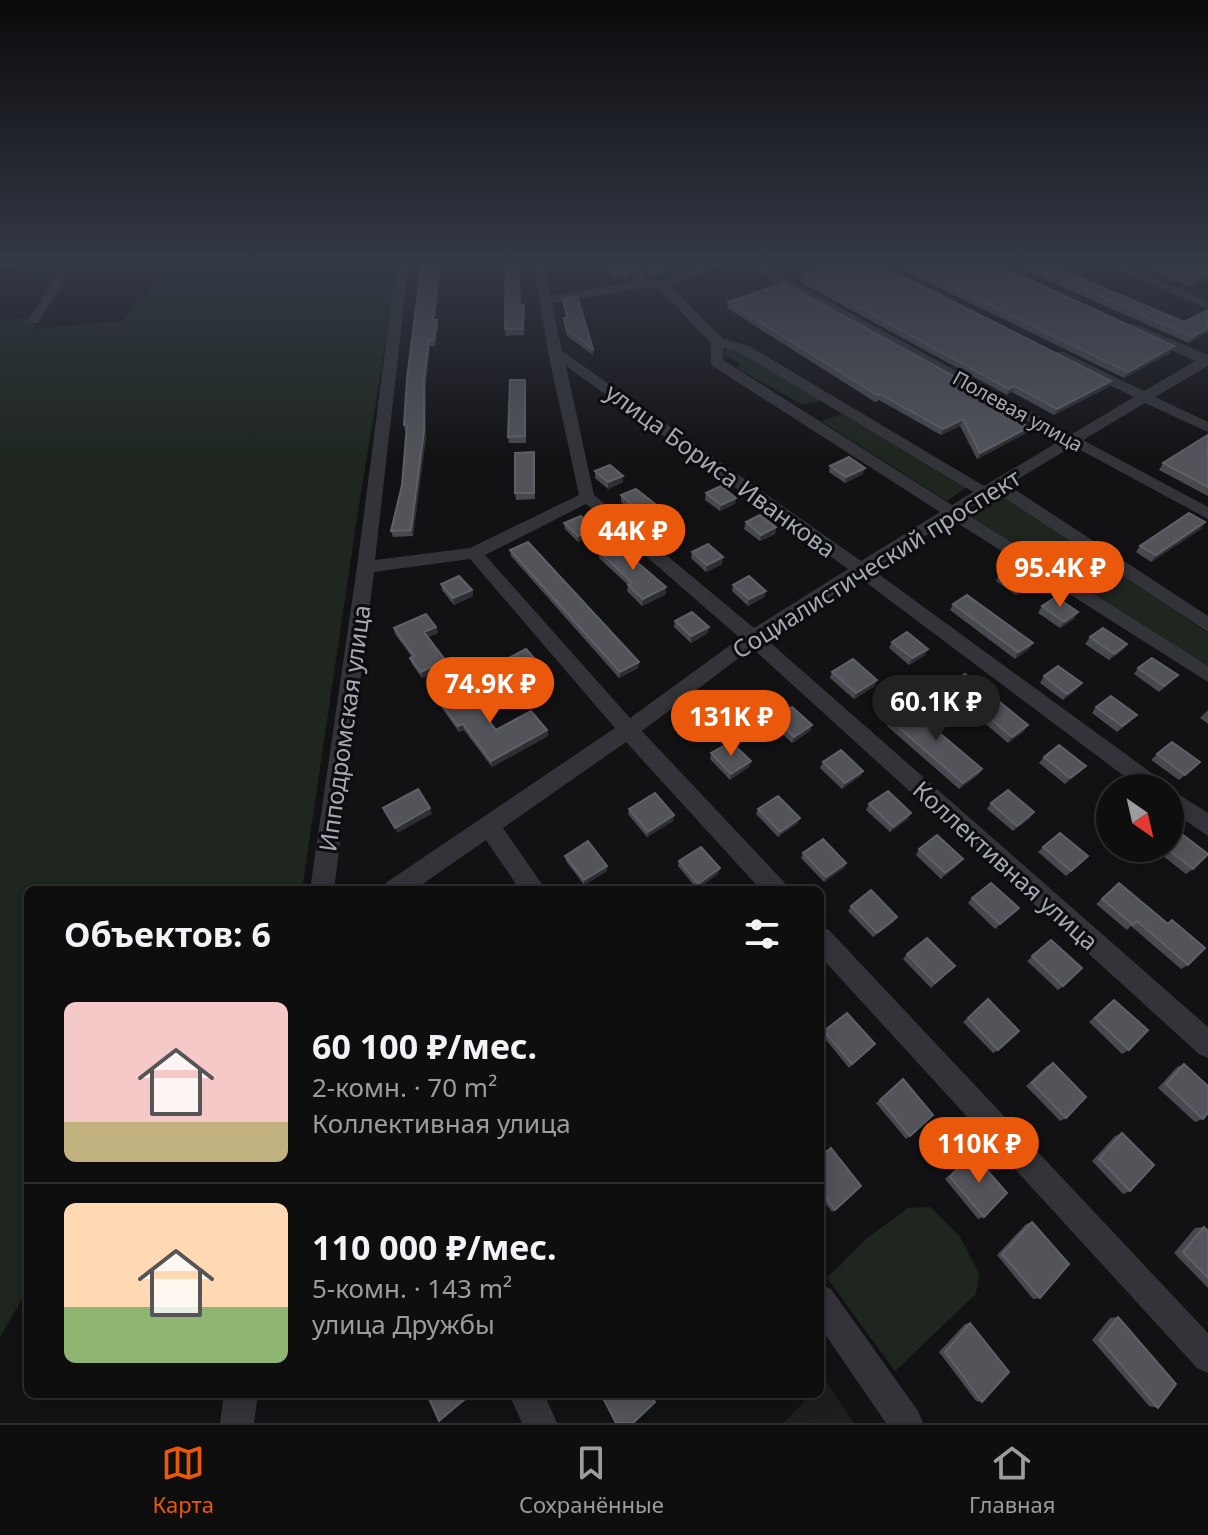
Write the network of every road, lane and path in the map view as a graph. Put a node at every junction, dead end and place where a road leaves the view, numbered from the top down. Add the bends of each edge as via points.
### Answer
1 (395, 326) edge
2 (550, 326) edge
3 (703, 326) edge
4 (864, 326) edge
5 (1130, 326) edge
6 (718, 342) junction
7 (1045, 348) edge
8 (555, 352) junction
9 (1207, 361) edge
10 (1143, 396) junction
11 (1208, 428) edge
12 (1070, 440) junction
13 (991, 489) junction
14 (587, 497) junction
15 (951, 512) junction
16 (1208, 514) edge
17 (474, 553) junction
18 (366, 567) junction
19 (861, 570) junction
20 (1208, 625) edge
21 (753, 638) junction
22 (1208, 675) edge
23 (628, 730) junction
24 (1137, 774) edge
25 (1184, 808) edge
26 (488, 824) junction
27 (1208, 826) edge
28 (323, 886) edge
29 (401, 886) edge
30 (531, 886) edge
31 (772, 886) edge
32 (824, 942) edge
33 (1208, 1045) edge
34 (824, 1306) edge
35 (1208, 1357) edge
36 (240, 1398) edge
37 (528, 1398) edge
38 (237, 1423) edge
39 (540, 1423) edge
40 (906, 1423) edge

1 - 18 street, Ипподромская улица
2 - 8 street
3 - 6 street
4 - 12 street, Полевая улица
5 - 9 street
6 - 13 street via 744,349
6 - 15 street via 716,362
7 - 10 street
8 - 14 street
8 - 19 street, улица Бориса Иванкова
9 - 10 street, Социалистический проспект
10 - 11 street
10 - 12 street, Социалистический проспект
12 - 13 street, Социалистический проспект
12 - 16 street, Полевая улица
13 - 15 street, Социалистический проспект
13 - 20 street
14 - 17 street
14 - 21 street, Коллективная улица
15 - 19 street, Социалистический проспект
15 - 22 street
17 - 18 street
17 - 23 street
18 - 28 street, Ипподромская улица
19 - 21 street, Социалистический проспект
19 - 24 street, улица Бориса Иванкова
21 - 23 street, Социалистический проспект
21 - 33 street, Коллективная улица
23 - 26 street, Социалистический проспект
23 - 31 street
25 - 27 street
26 - 29 street, Социалистический проспект
26 - 30 street
32 - 35 street
34 - 40 street
36 - 38 street
37 - 39 street

